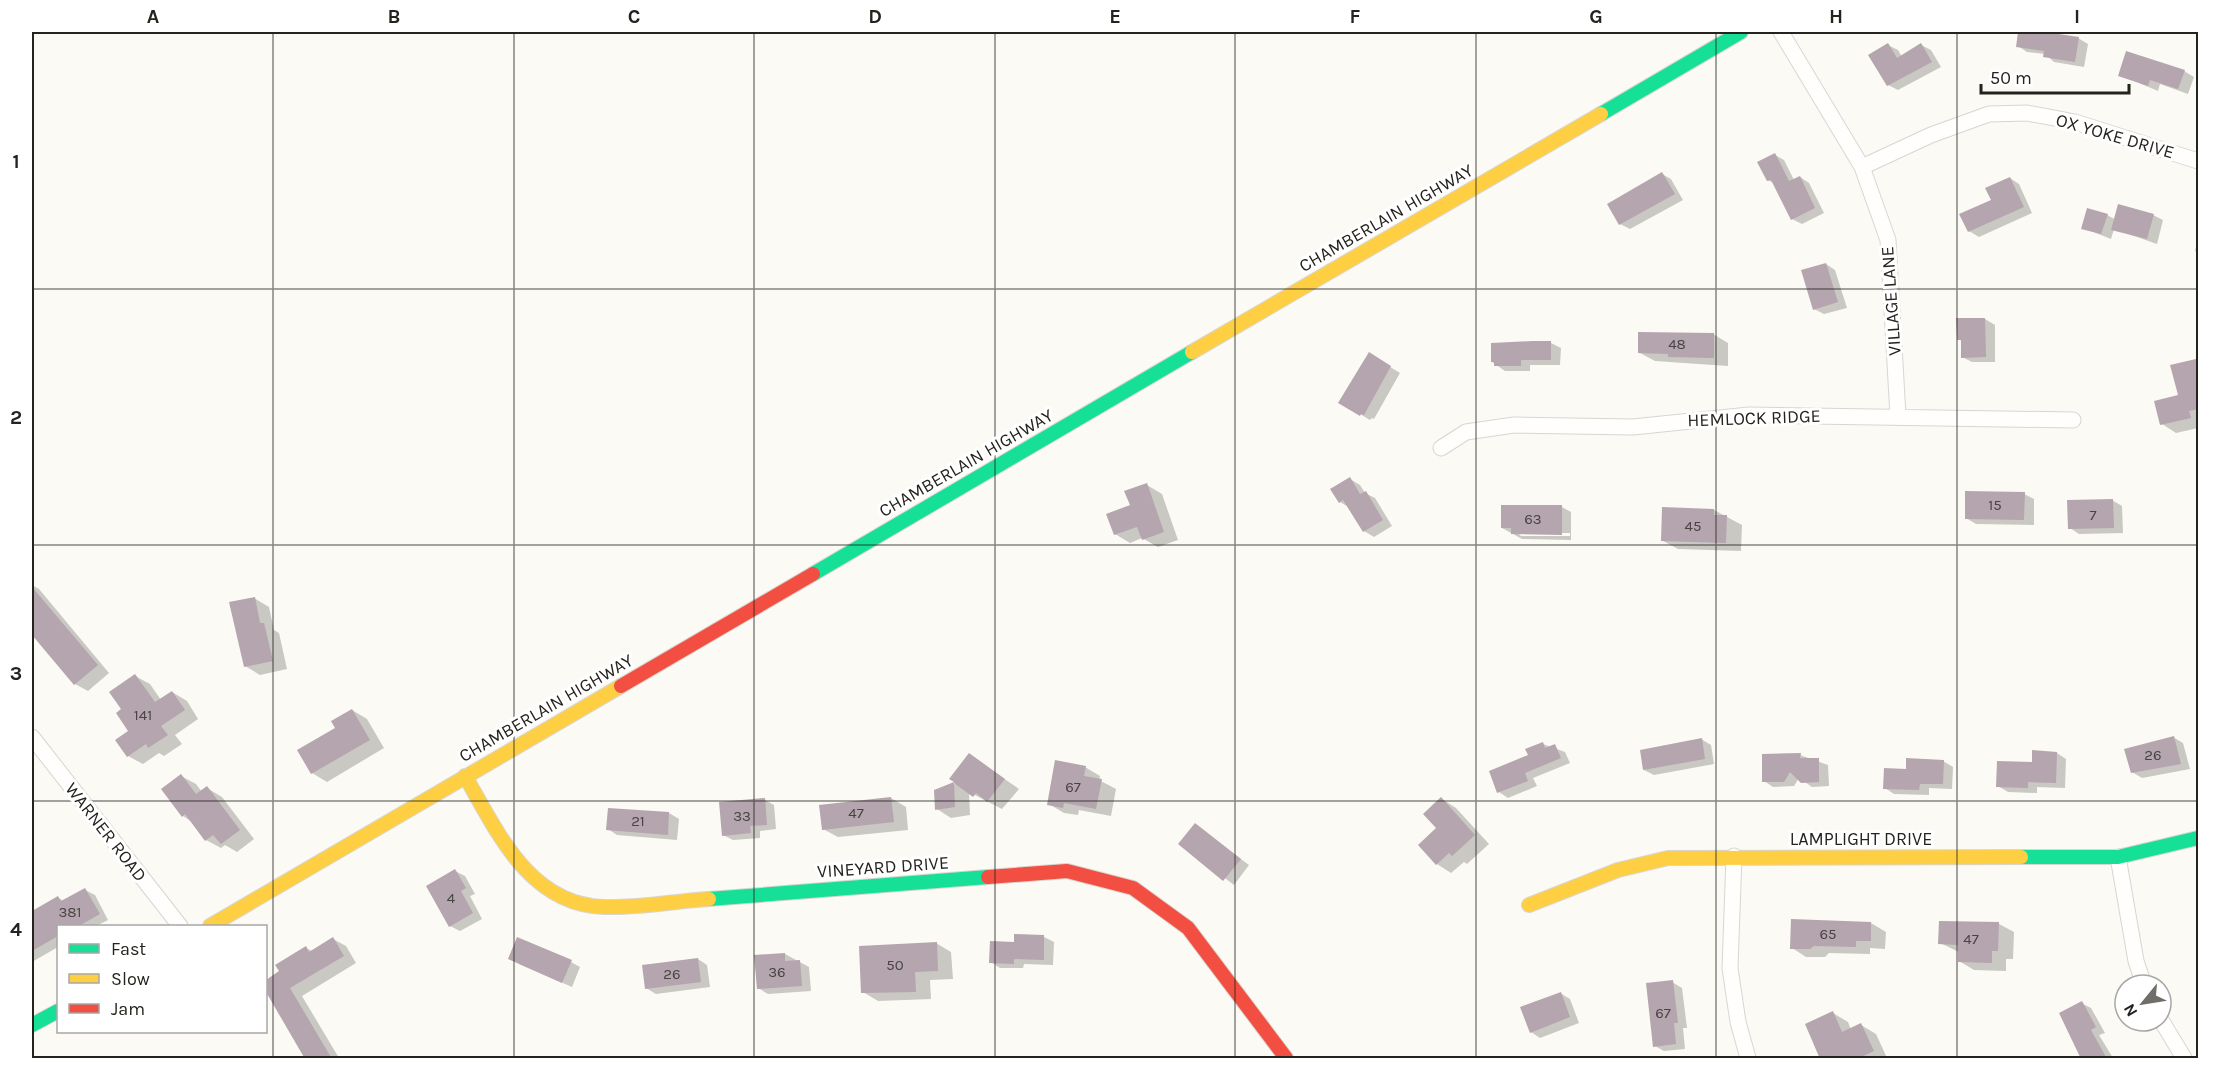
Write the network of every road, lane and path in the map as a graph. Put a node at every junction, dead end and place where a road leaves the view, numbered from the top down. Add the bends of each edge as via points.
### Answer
1 (1741, 32) edge
2 (1781, 32) edge
3 (2199, 160) edge
4 (1862, 167) junction
5 (1898, 416) junction
6 (2073, 420) dead end
7 (1441, 448) dead end
8 (32, 737) edge
9 (465, 776) junction
10 (2199, 838) edge
11 (1734, 856) junction
12 (2118, 857) junction
13 (1528, 904) dead end
14 (178, 925) edge
15 (213, 925) edge
16 (2140, 973) edge
17 (57, 1012) edge
18 (32, 1026) edge
19 (2169, 1033) edge
20 (1286, 1059) edge
21 (1748, 1059) edge
22 (2184, 1059) edge

1 - 9 main road, CHAMBERLAIN HIGHWAY
2 - 4 street, VILLAGE LANE
3 - 4 street, OX YOKE DRIVE via 2075,122 2027,113 1989,114
4 - 5 street, VILLAGE LANE via 1888,240
5 - 6 street, HEMLOCK RIDGE
5 - 7 street, HEMLOCK RIDGE via 1749,415 1633,428 1514,425 1466,432
8 - 14 street, WARNER ROAD
9 - 15 main road, CHAMBERLAIN HIGHWAY
9 - 20 main road, VINEYARD DRIVE via 509,850 541,886 574,901 603,907 1067,871 1133,888 1188,928
10 - 12 main road, LAMPLIGHT DRIVE
11 - 12 main road, LAMPLIGHT DRIVE
11 - 13 main road, LAMPLIGHT DRIVE via 1668,858 1618,870
11 - 21 street via 1730,968
12 - 16 street
17 - 18 main road
19 - 22 street

